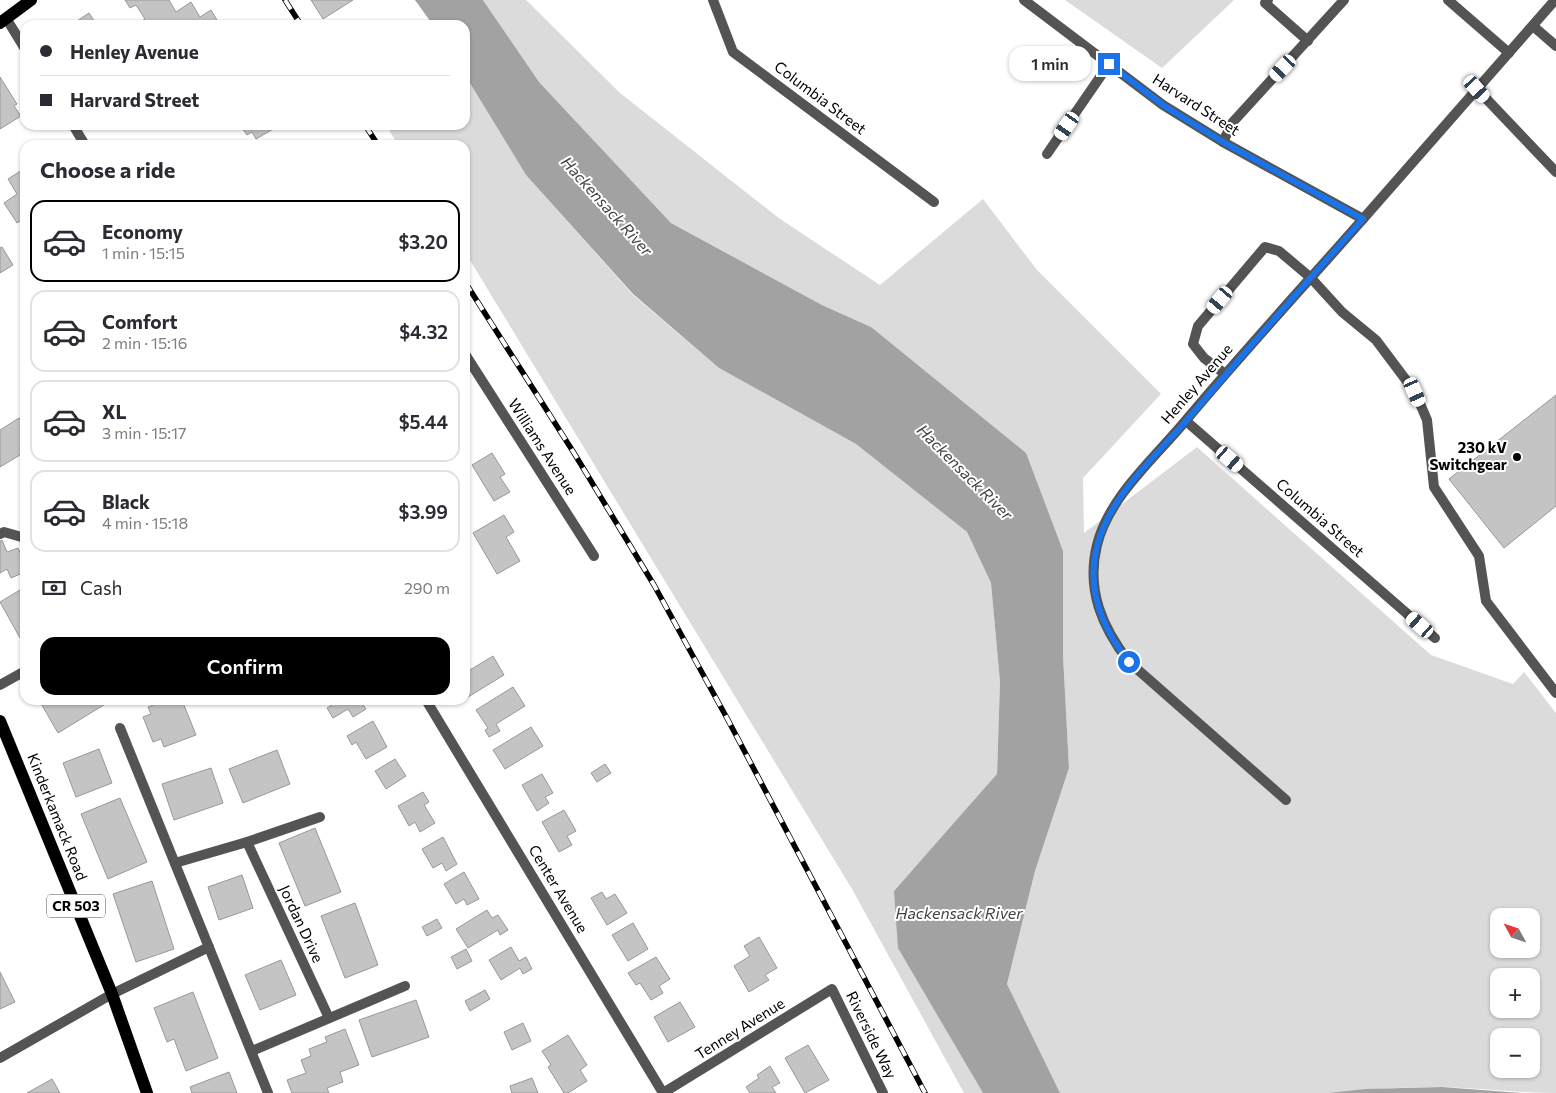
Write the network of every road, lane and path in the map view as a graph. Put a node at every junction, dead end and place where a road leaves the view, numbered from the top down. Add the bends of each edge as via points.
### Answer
1 (31, 0) edge
2 (713, 0) edge
3 (1024, 0) edge
4 (1268, 0) edge
5 (1344, 0) edge
6 (1448, 0) edge
7 (1555, 0) edge
8 (3, 20) edge
9 (1533, 26) junction
10 (1308, 41) junction
11 (20, 42) edge
12 (1556, 46) edge
13 (1509, 53) junction
14 (1109, 64) junction
15 (1477, 89) junction
16 (1223, 142) junction
17 (1047, 154) dead end
18 (1556, 172) edge
19 (934, 202) dead end
20 (1363, 219) junction
21 (1311, 278) junction
22 (470, 362) edge
23 (1225, 374) junction
24 (1186, 421) junction
25 (0, 534) edge
26 (20, 537) edge
27 (594, 556) dead end
28 (1434, 638) dead end
29 (20, 674) edge
30 (0, 684) edge
31 (1556, 693) edge
32 (429, 705) edge
33 (0, 721) edge
34 (120, 728) dead end
35 (1286, 800) dead end
36 (320, 816) dead end
37 (247, 842) junction
38 (175, 863) junction
39 (209, 947) junction
40 (405, 986) dead end
41 (832, 989) joint
42 (112, 994) junction
43 (329, 1018) junction
44 (252, 1051) junction
45 (0, 1058) edge
46 (677, 1090) edge
47 (147, 1093) edge
48 (268, 1093) edge
49 (663, 1093) edge
50 (883, 1093) edge

1 - 8 main road
2 - 19 street, Columbia Street via 733,52
3 - 14 street, Harvard Street
4 - 10 street via 1265,3
5 - 10 street
6 - 13 street
7 - 9 street, Henley Avenue
8 - 11 street
9 - 12 street
9 - 13 street, Henley Avenue
10 - 16 street via 1232,123
13 - 15 street, Henley Avenue
14 - 16 street, Harvard Street via 1163,105
14 - 17 street
15 - 18 street
15 - 20 street, Henley Avenue
16 - 20 street, Harvard Street
20 - 21 street, Henley Avenue
21 - 23 street, Henley Avenue
21 - 23 street via 1279,251 1265,247 1198,326 1193,344 1204,358
21 - 31 street via 1342,312 1376,340 1415,392 1427,420 1434,486 1479,556 1486,601
22 - 27 street, Williams Avenue
23 - 24 street, Henley Avenue
24 - 28 street, Columbia Street
24 - 35 street, Henley Avenue via 1124,492 1105,522 1097,545 1094,569 1098,607 1114,643 1129,662
25 - 26 street
29 - 30 street
32 - 49 street, Center Avenue
33 - 42 main road, Kinderkamack Road / CR 503
34 - 38 street
36 - 37 street
37 - 38 street
37 - 43 street, Jordan Drive
38 - 39 street
39 - 42 street
39 - 44 street
40 - 43 street
41 - 46 street, Tenney Avenue
41 - 50 street, Riverside Way
42 - 45 street
42 - 47 main road, Kinderkamack Road / CR 503
43 - 44 street
44 - 48 street
46 - 49 street, Tenney Avenue

